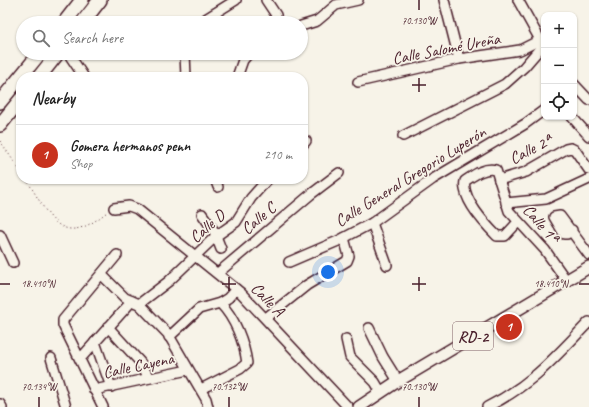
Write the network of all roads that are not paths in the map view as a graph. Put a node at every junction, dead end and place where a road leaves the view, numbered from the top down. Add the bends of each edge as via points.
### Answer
1 (82, 0) edge
2 (100, 0) edge
3 (236, 0) edge
4 (266, 0) edge
5 (358, 0) edge
6 (444, 0) edge
7 (518, 0) edge
8 (337, 2) edge
9 (69, 16) edge
10 (87, 16) edge
11 (210, 16) edge
12 (276, 16) edge
13 (308, 24) edge
14 (541, 42) edge
15 (541, 44) edge
16 (541, 45) edge
17 (459, 59) junction
18 (34, 60) edge
19 (52, 60) edge
20 (73, 60) edge
21 (185, 60) edge
22 (244, 60) edge
23 (24, 72) edge
24 (43, 72) edge
25 (81, 72) edge
26 (186, 72) edge
27 (239, 72) edge
28 (16, 82) edge
29 (358, 82) dead end
30 (577, 87) edge
31 (589, 100) edge
32 (0, 102) edge
33 (16, 105) edge
34 (541, 112) edge
35 (575, 120) edge
36 (0, 125) edge
37 (403, 136) dead end
38 (589, 136) edge
39 (589, 170) edge
40 (339, 173) dead end
41 (589, 179) edge
42 (499, 180) junction
43 (264, 184) edge
44 (506, 203) junction
45 (114, 208) road end
46 (202, 214) dead end
47 (518, 222) junction
48 (372, 223) junction
49 (572, 230) dead end
50 (0, 235) edge
51 (216, 236) junction
52 (344, 238) junction
53 (221, 249) dead end
54 (117, 255) dead end
55 (589, 255) edge
56 (196, 257) junction
57 (289, 262) dead end
58 (13, 263) dead end
59 (387, 265) dead end
60 (589, 267) edge
61 (218, 273) junction
62 (102, 275) junction
63 (566, 280) junction
64 (236, 289) junction
65 (136, 302) junction
66 (220, 302) junction
67 (266, 318) junction
68 (589, 322) edge
69 (108, 327) junction
70 (370, 328) dead end
71 (169, 337) junction
72 (346, 339) dead end
73 (95, 342) junction
74 (51, 358) dead end
75 (80, 359) junction
76 (188, 370) junction
77 (150, 378) junction
78 (398, 381) junction
79 (111, 386) junction
80 (201, 389) junction
81 (94, 390) junction
82 (381, 392) junction
83 (0, 404) edge
84 (2, 407) edge
85 (66, 407) edge
86 (103, 407) edge
87 (208, 407) edge
88 (348, 407) edge
89 (359, 407) edge
90 (487, 407) edge

1 - 9 highway
2 - 10 highway
3 - 11 street
4 - 12 street
5 - 8 street
6 - 17 street
7 - 14 street
8 - 13 street via 317,21
15 - 17 street, Calle Salomé Ureña
16 - 37 street via 524,67 505,84
17 - 29 street, Calle Salomé Ureña
18 - 23 highway
19 - 24 highway
20 - 25 street
21 - 26 street
22 - 27 street
28 - 32 highway
30 - 31 street
33 - 36 highway
34 - 48 street, Calle General Gregorio Luperón via 433,179
35 - 38 street
39 - 42 street, Calle 2ª via 571,148 526,172
40 - 61 street, Calle C
41 - 44 street via 546,199
42 - 44 street, Calle 1ª
42 - 47 street via 496,170 490,168 465,181 463,187 477,215 497,236 505,236
43 - 51 street, Calle D via 251,198 239,219
44 - 47 street, Calle 1ª
45 - 56 street, Calle A via 129,206 137,209
46 - 51 street
47 - 63 street, Calle 1ª via 545,250
48 - 52 street, Calle General Gregorio Luperón
48 - 59 street
49 - 55 street
50 - 58 street
51 - 53 street
51 - 56 street, Calle D
52 - 57 street, Calle General Gregorio Luperón
52 - 67 street via 349,256 347,261 307,285
54 - 62 street
56 - 61 street, Calle A
56 - 65 street, Calle D via 169,281
60 - 63 main road, RD-2
61 - 64 street, Calle A
62 - 65 street via 125,298
62 - 75 street via 66,315 63,325
63 - 78 main road, RD-2
64 - 66 street
64 - 67 street, Calle A
65 - 69 street, Calle D
65 - 71 street
66 - 71 street via 199,309
66 - 80 street via 229,312 245,349 247,363
67 - 88 street, Calle A
68 - 90 street via 533,379
69 - 73 street, Calle D
69 - 77 street via 140,362
70 - 78 street via 383,357
71 - 76 street
72 - 82 street via 350,356
73 - 75 street, Calle D
73 - 79 street
74 - 85 street
75 - 81 street
76 - 77 street, Calle Cayena
76 - 80 street
77 - 79 street, Calle Cayena
78 - 82 main road, RD-2
79 - 81 street, Calle Cayena
80 - 87 street
81 - 86 street
82 - 89 main road, RD-2
83 - 84 street

